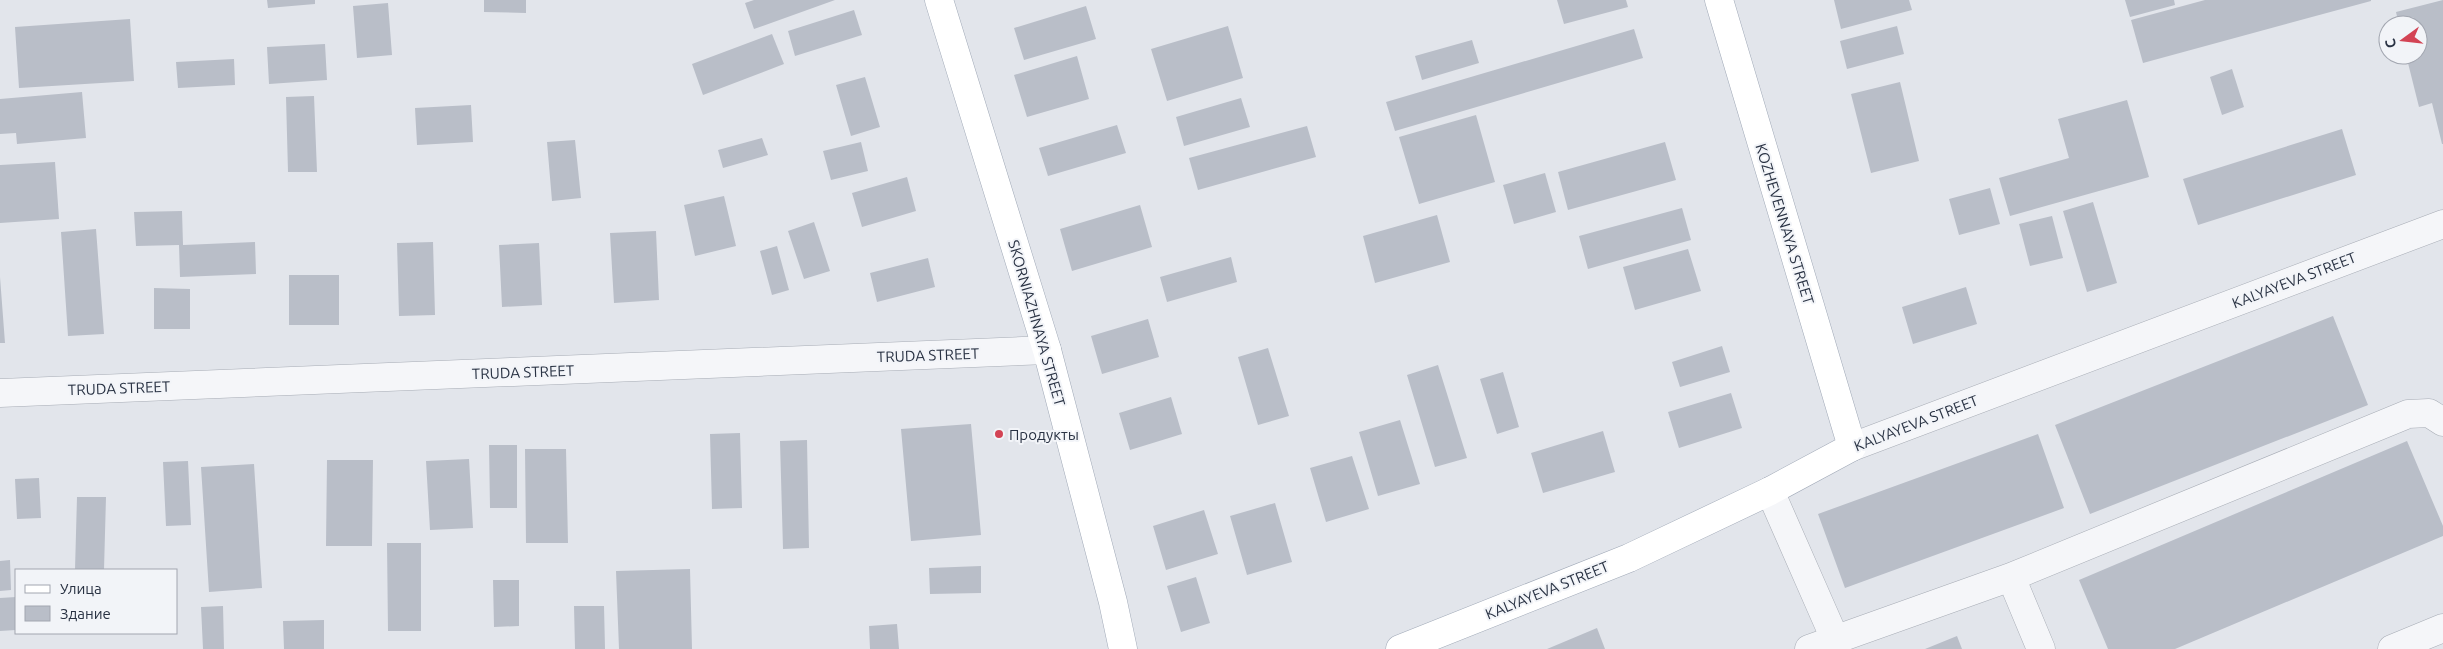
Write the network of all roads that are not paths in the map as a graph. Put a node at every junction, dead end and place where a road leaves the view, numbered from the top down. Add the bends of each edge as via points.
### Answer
1 (939, 0) edge
2 (1719, 0) edge
3 (2443, 224) edge
4 (1047, 350) junction
5 (0, 393) edge
6 (2443, 422) edge
7 (1852, 447) junction
8 (1770, 491) junction
9 (2011, 577) junction
10 (1113, 602) junction
11 (2443, 628) edge
12 (1835, 639) junction
13 (1123, 649) edge
14 (1139, 649) edge
15 (1400, 649) edge
16 (1809, 649) edge
17 (2041, 649) edge
18 (2392, 649) edge

1 - 4 main road, SKORNIAZHNAYA STREET
2 - 7 main road, KOZHEVENNAYA STREET
3 - 7 street, KALYAYEVA STREET
4 - 5 street, TRUDA STREET
4 - 10 main road, SKORNIAZHNAYA STREET
6 - 9 street via 2429,413 2408,414
7 - 8 main road, KALYAYEVA STREET
8 - 12 street
8 - 15 main road, KALYAYEVA STREET via 1629,558
9 - 12 street
9 - 17 street
10 - 13 main road, SKORNIAZHNAYA STREET
10 - 14 main road
11 - 18 street
12 - 16 street

